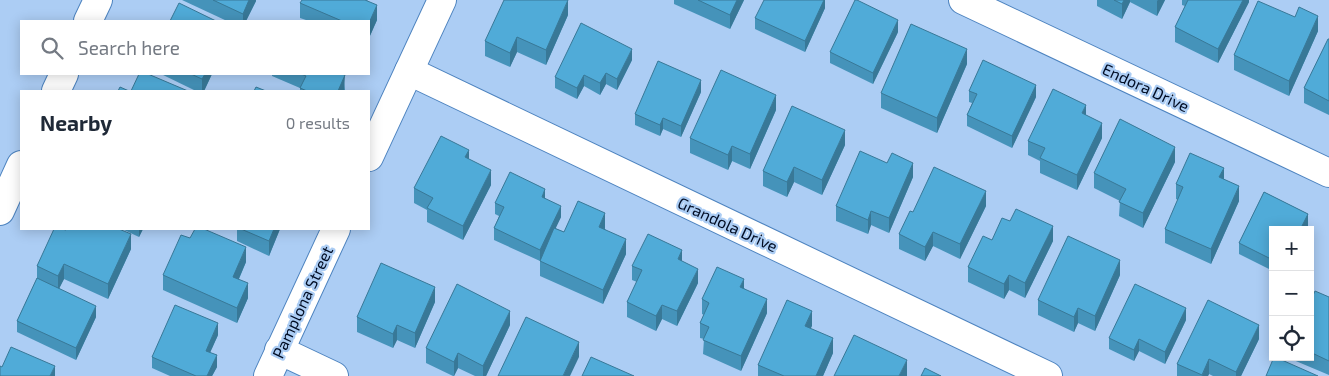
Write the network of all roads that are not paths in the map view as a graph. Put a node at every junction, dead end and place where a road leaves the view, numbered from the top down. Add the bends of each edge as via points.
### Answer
1 (98, 0) edge
2 (442, 0) edge
3 (963, 0) edge
4 (88, 20) edge
5 (409, 72) junction
6 (64, 75) edge
7 (56, 90) edge
8 (370, 156) edge
9 (20, 167) edge
10 (1329, 173) edge
11 (0, 211) edge
12 (336, 230) edge
13 (280, 350) junction
14 (268, 376) edge
15 (334, 376) edge
16 (1048, 376) edge

1 - 4 street
2 - 5 street
3 - 10 street, Endora Drive
5 - 8 street
5 - 16 street, Grandola Drive
6 - 7 street
9 - 11 street
12 - 13 street, Pamplona Street
13 - 14 street, Pamplona Street
13 - 15 street

